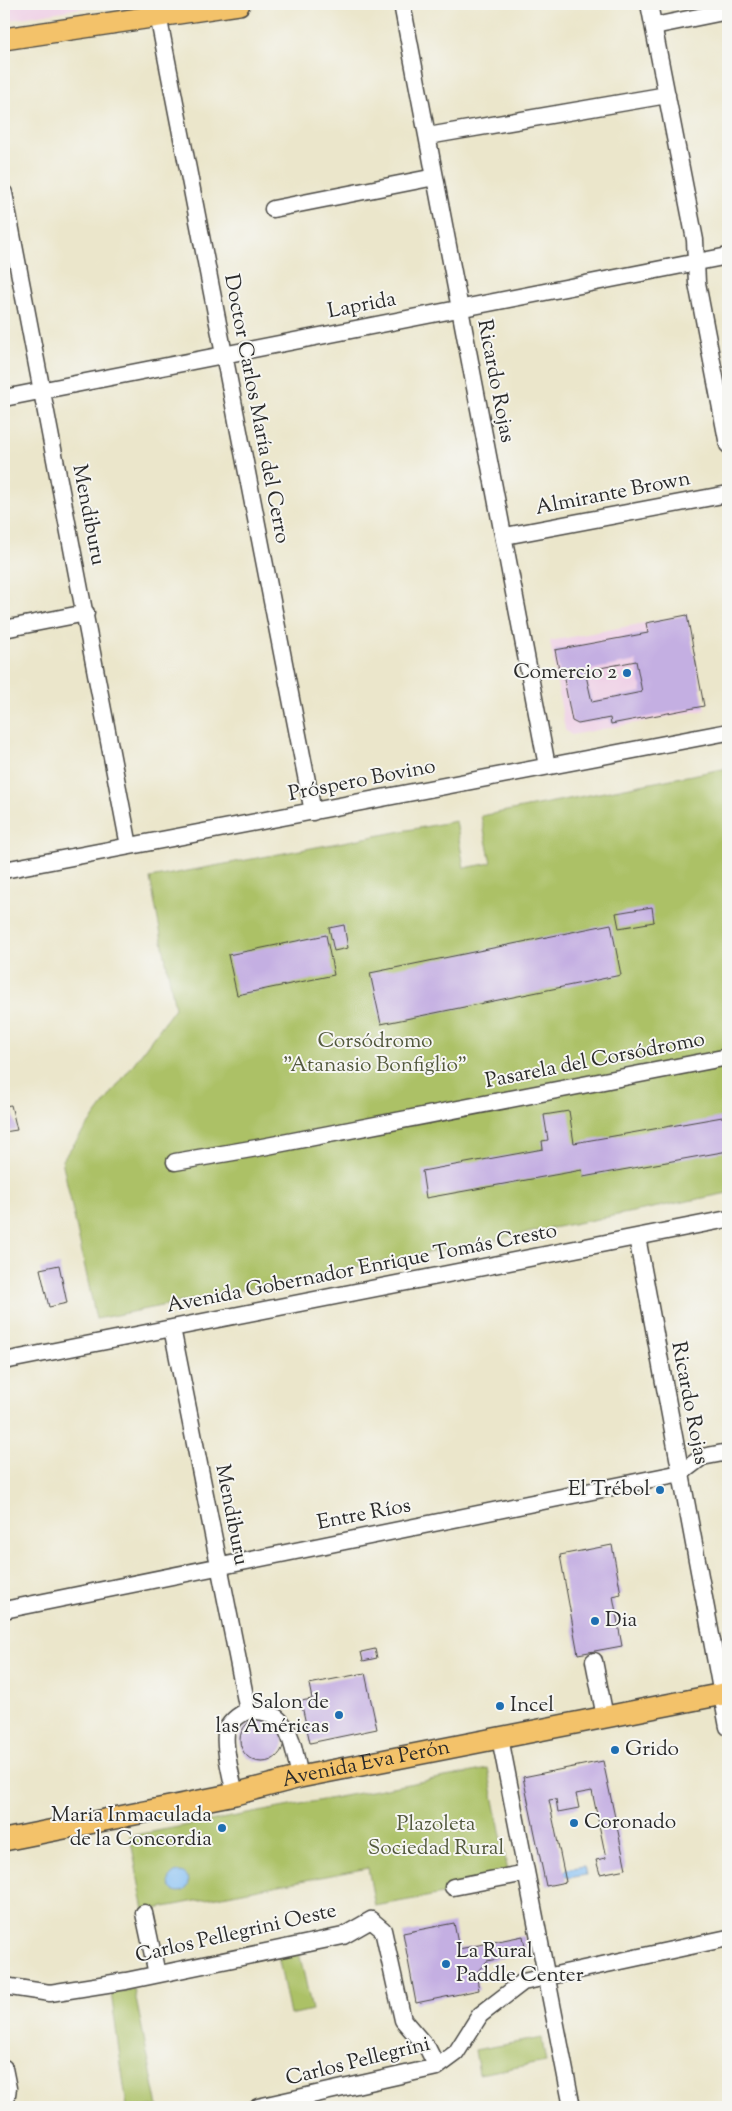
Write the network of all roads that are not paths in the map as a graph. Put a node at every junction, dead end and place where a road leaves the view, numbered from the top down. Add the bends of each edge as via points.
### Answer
1 (238, 4) edge
2 (402, 4) edge
3 (649, 4) edge
4 (728, 11) edge
5 (158, 15) junction
6 (654, 26) junction
7 (4, 39) edge
8 (667, 94) junction
9 (428, 136) junction
10 (435, 177) junction
11 (4, 193) edge
12 (273, 209) dead end
13 (728, 256) edge
14 (696, 262) junction
15 (459, 308) junction
16 (224, 355) junction
17 (42, 391) junction
18 (4, 398) edge
19 (728, 445) edge
20 (728, 494) edge
21 (505, 536) junction
22 (86, 613) junction
23 (4, 629) edge
24 (728, 732) edge
25 (547, 766) junction
26 (312, 812) junction
27 (129, 846) junction
28 (4, 870) edge
29 (728, 1057) edge
30 (175, 1162) dead end
31 (728, 1219) edge
32 (637, 1237) junction
33 (172, 1328) junction
34 (4, 1361) edge
35 (728, 1452) edge
36 (681, 1473) junction
37 (219, 1566) junction
38 (4, 1610) edge
39 (594, 1661) dead end
40 (725, 1694) edge
41 (248, 1711) junction
42 (605, 1717) junction
43 (728, 1727) edge
44 (500, 1738) junction
45 (300, 1777) junction
46 (235, 1794) junction
47 (4, 1840) edge
48 (526, 1873) junction
49 (454, 1887) dead end
50 (144, 1913) dead end
51 (728, 1938) edge
52 (157, 1974) junction
53 (546, 1977) junction
54 (4, 1986) edge
55 (4, 2068) edge
56 (436, 2068) junction
57 (313, 2102) edge
58 (5, 2107) edge
59 (258, 2107) edge
60 (572, 2107) edge

1 - 5 main road
2 - 9 street, Ricardo Rojas
3 - 6 street
4 - 6 street
5 - 7 main road
5 - 16 street, Doctor Carlos María del Cerro
6 - 8 street
8 - 9 street
8 - 14 street via 695,240
9 - 10 street, Ricardo Rojas
10 - 12 street
10 - 15 street, Ricardo Rojas
11 - 17 street, Mendiburu
13 - 14 street, Laprida
14 - 15 street, Laprida
14 - 19 street via 697,283
15 - 16 street, Laprida
15 - 21 street, Ricardo Rojas
16 - 17 street, Laprida
16 - 26 street, Doctor Carlos María del Cerro
17 - 18 street, Laprida
17 - 22 street, Mendiburu
20 - 21 street, Almirante Brown
21 - 25 street, Ricardo Rojas
22 - 23 street
22 - 27 street, Mendiburu
24 - 25 street, Próspero Bovino
25 - 26 street, Próspero Bovino
26 - 27 street, Próspero Bovino
27 - 28 street, Próspero Bovino
29 - 30 street, Pasarela del Corsódromo
31 - 32 street, Avenida Gobernador Enrique Tomás Cresto
32 - 33 street, Avenida Gobernador Enrique Tomás Cresto
32 - 36 street, Ricardo Rojas
33 - 34 street, Avenida Gobernador Enrique Tomás Cresto
33 - 37 street, Mendiburu
35 - 36 street, Entre Ríos via 702,1457
36 - 37 street, Entre Ríos
36 - 40 street, Ricardo Rojas
37 - 38 street, Entre Ríos
37 - 41 street, Mendiburu
39 - 42 street
40 - 42 main road, Avenida Eva Perón
40 - 43 street, Ricardo Rojas
41 - 45 street via 266,1711 278,1717 289,1733
41 - 46 street via 239,1715 227,1729 226,1748
42 - 44 main road, Avenida Eva Perón
44 - 45 main road, Avenida Eva Perón
44 - 48 street
45 - 46 main road, Avenida Eva Perón
46 - 47 main road, Avenida Eva Perón
48 - 49 street
48 - 53 street
50 - 52 street
51 - 53 street, Carlos Pellegrini
52 - 54 street, Carlos Pellegrini Oeste via 50,1993
52 - 56 street, Carlos Pellegrini Oeste via 343,1936 370,1920 383,1930 403,2020 428,2049
53 - 56 street, Carlos Pellegrini via 523,1982 480,2015 456,2053
53 - 60 street
55 - 58 street via 8,2088
56 - 57 street, Carlos Pellegrini
57 - 59 street, Carlos Pellegrini

